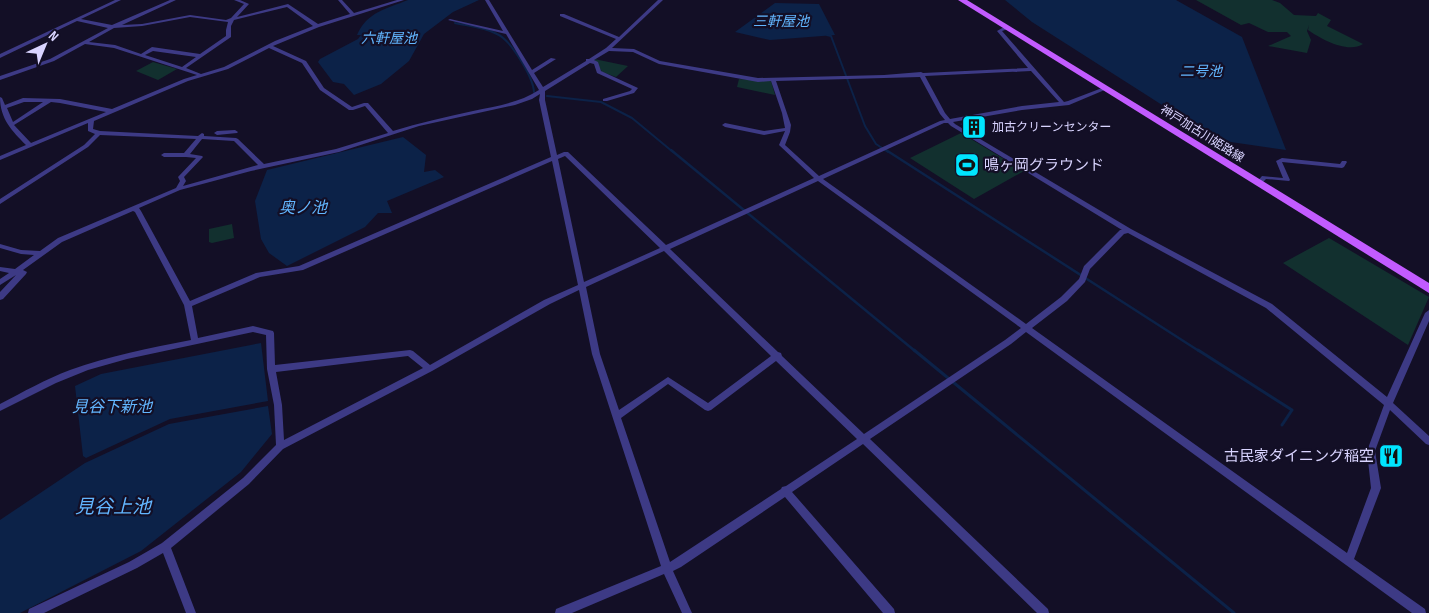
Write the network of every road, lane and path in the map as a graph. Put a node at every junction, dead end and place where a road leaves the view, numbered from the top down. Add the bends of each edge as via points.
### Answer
1 (119, 0) edge
2 (174, 0) edge
3 (236, 0) edge
4 (242, 0) edge
5 (340, 0) edge
6 (402, 0) edge
7 (495, 0) edge
8 (660, 0) edge
9 (488, 1) edge
10 (967, 2) edge
11 (353, 15) junction
12 (562, 15) dead end
13 (77, 20) junction
14 (450, 20) dead end
15 (231, 21) junction
16 (317, 26) junction
17 (113, 27) junction
18 (1006, 28) junction
19 (507, 32) junction
20 (620, 39) junction
21 (85, 43) junction
22 (269, 46) junction
23 (608, 49) junction
24 (0, 56) edge
25 (140, 56) junction
26 (201, 56) junction
27 (553, 59) dead end
28 (588, 60) junction
29 (182, 69) junction
30 (1032, 69) junction
31 (532, 72) junction
32 (921, 74) junction
33 (200, 76) junction
34 (0, 78) edge
35 (773, 80) junction
36 (1104, 88) junction
37 (543, 91) junction
38 (0, 99) edge
39 (605, 100) dead end
40 (49, 101) junction
41 (1063, 104) junction
42 (5, 106) junction
43 (112, 111) junction
44 (91, 120) junction
45 (949, 121) junction
46 (11, 125) junction
47 (725, 125) dead end
48 (788, 129) junction
49 (235, 132) dead end
50 (99, 133) junction
51 (391, 133) junction
52 (200, 136) junction
53 (30, 146) junction
54 (186, 154) junction
55 (164, 155) dead end
56 (555, 157) junction
57 (0, 158) edge
58 (1344, 162) dead end
59 (262, 166) junction
60 (818, 178) junction
61 (1258, 183) junction
62 (178, 189) junction
63 (0, 202) edge
64 (134, 208) junction
65 (1129, 232) junction
66 (0, 246) edge
67 (667, 249) junction
68 (43, 252) junction
69 (0, 269) edge
70 (18, 270) junction
71 (0, 283) edge
72 (582, 287) junction
73 (1429, 289) edge
74 (0, 297) edge
75 (188, 305) junction
76 (1429, 313) edge
77 (1027, 329) junction
78 (195, 342) junction
79 (778, 355) junction
80 (429, 369) junction
81 (271, 370) junction
82 (1390, 405) junction
83 (0, 408) edge
84 (617, 416) junction
85 (862, 439) junction
86 (1429, 441) edge
87 (280, 446) junction
88 (785, 490) junction
89 (165, 546) junction
90 (1349, 560) junction
91 (667, 568) junction
92 (33, 613) edge
93 (191, 613) edge
94 (560, 613) edge
95 (687, 613) edge
96 (890, 613) edge
97 (1044, 613) edge
98 (1421, 613) edge

1 - 13 street
2 - 17 street
3 - 4 street
4 - 15 street via 246,5 234,14
5 - 11 street
6 - 11 street
7 - 9 street
8 - 20 street
9 - 19 street
10 - 18 main road, 神戸加古川姫路線
11 - 16 street
12 - 20 street
13 - 17 street
13 - 24 street
14 - 19 street
15 - 16 street via 288,5
15 - 17 street via 190,16
15 - 26 street via 229,36
16 - 22 street
17 - 21 street
18 - 30 street via 999,31
18 - 36 main road, 神戸加古川姫路線
19 - 31 street
20 - 23 street
21 - 25 street via 115,47
21 - 34 street via 41,64
22 - 33 street via 226,68
22 - 51 street via 304,62 322,89 351,109 366,104
23 - 28 street
23 - 35 street via 634,51 659,62 727,76
25 - 26 street via 152,49
25 - 29 street
26 - 29 street
27 - 31 street
28 - 37 street
28 - 39 street via 596,63 599,72 635,88 632,92
29 - 33 street
30 - 32 street
30 - 41 street
31 - 37 street
32 - 35 street
32 - 45 street
33 - 43 street
35 - 48 street
36 - 41 street
36 - 61 main road, 神戸加古川姫路線
37 - 51 street via 513,104
37 - 56 street via 542,100
38 - 42 street
40 - 42 street via 23,100
40 - 43 street
40 - 46 street
41 - 45 street
42 - 46 street
43 - 44 street
44 - 50 street via 90,130
44 - 53 street
45 - 60 street
45 - 65 street
46 - 53 street
47 - 48 street via 764,134
48 - 60 street via 782,145
49 - 52 street via 206,132
50 - 52 street
50 - 63 street via 86,146
51 - 59 street via 337,151
52 - 54 street
52 - 59 street via 236,140
53 - 57 street
54 - 55 street
54 - 62 street via 201,155 181,177 183,181
56 - 67 street via 566,153
56 - 72 street
56 - 75 street via 300,268 259,275
58 - 61 street via 1342,166 1282,160 1279,161 1286,180 1264,177
59 - 62 street
60 - 67 street
60 - 77 street
61 - 73 main road, 神戸加古川姫路線
62 - 64 street
64 - 68 street via 74,234
64 - 75 street
65 - 77 street via 1122,232 1087,268 1082,280 1064,299
65 - 82 street via 1269,306
66 - 68 street via 21,252
67 - 72 street
67 - 79 street
68 - 70 street
69 - 70 street
70 - 71 street
70 - 74 street via 23,272
72 - 80 street via 512,320
72 - 84 street via 596,354
75 - 78 street
76 - 82 street
77 - 85 street
77 - 90 street
78 - 81 street via 253,329 265,331 270,333
78 - 83 street via 87,367
79 - 84 street via 708,408 668,380
79 - 85 street
80 - 81 street via 410,354
80 - 87 street
81 - 87 street via 278,405
82 - 86 street
82 - 90 street via 1371,451 1376,488
84 - 91 street
85 - 88 street
85 - 97 street
87 - 89 street via 246,481
88 - 91 street
88 - 96 street
89 - 92 street
89 - 93 street
90 - 98 street
91 - 94 street
91 - 95 street

